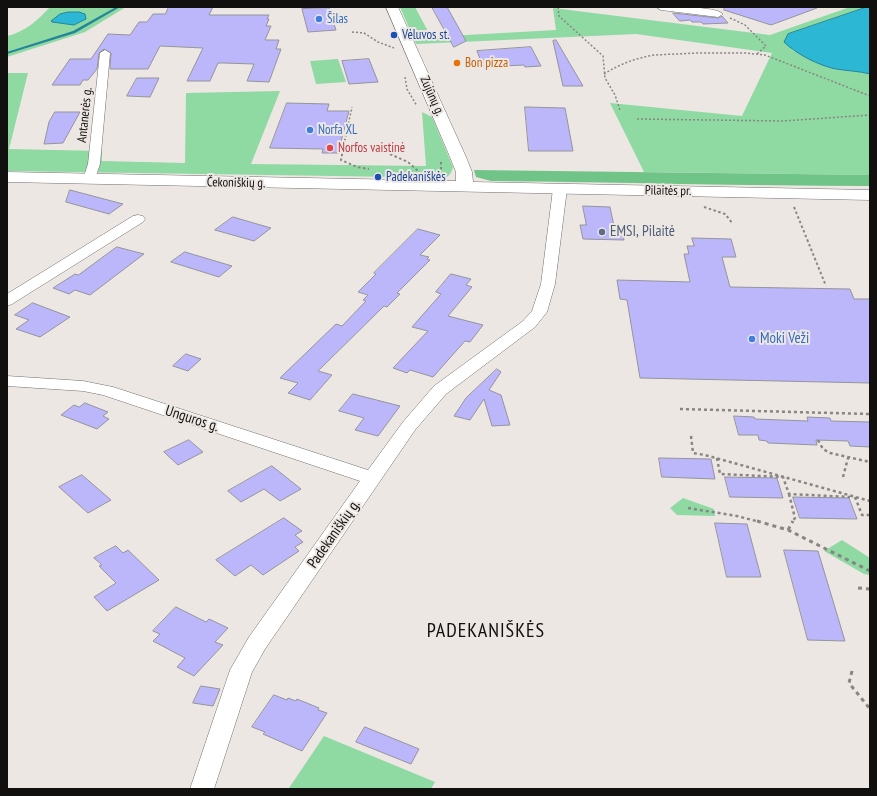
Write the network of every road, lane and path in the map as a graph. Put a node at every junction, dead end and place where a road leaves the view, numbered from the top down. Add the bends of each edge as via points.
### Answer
1 (392, 7) edge
2 (558, 7) edge
3 (661, 7) edge
4 (680, 8) edge
5 (718, 14) joint
6 (352, 32) dead end
7 (396, 52) dead end
8 (105, 53) dead end
9 (757, 54) junction
10 (405, 72) dead end
11 (604, 74) junction
12 (870, 96) edge
13 (418, 107) dead end
14 (352, 108) dead end
15 (620, 110) dead end
16 (870, 115) edge
17 (637, 119) dead end
18 (390, 154) dead end
19 (341, 160) dead end
20 (441, 160) dead end
21 (420, 173) dead end
22 (7, 177) edge
23 (437, 178) dead end
24 (89, 180) junction
25 (465, 187) junction
26 (560, 189) junction
27 (870, 195) edge
28 (698, 205) dead end
29 (793, 206) dead end
30 (138, 219) dead end
31 (733, 224) dead end
32 (826, 286) dead end
33 (7, 302) edge
34 (7, 381) edge
35 (680, 409) dead end
36 (870, 414) edge
37 (690, 436) dead end
38 (818, 440) dead end
39 (717, 458) junction
40 (848, 458) junction
41 (870, 462) edge
42 (783, 477) junction
43 (843, 477) dead end
44 (372, 478) junction
45 (788, 494) junction
46 (855, 497) junction
47 (870, 501) edge
48 (688, 508) dead end
49 (870, 515) edge
50 (788, 530) junction
51 (870, 571) edge
52 (858, 588) dead end
53 (870, 589) edge
54 (852, 671) dead end
55 (870, 709) edge
56 (202, 789) edge

1 - 25 main road, Zujūnų g. via 460,162
2 - 11 path via 559,16 602,56
3 - 4 street
4 - 5 street
5 - 9 path via 738,19 759,37 766,46
6 - 7 path via 369,35 378,42 394,48
8 - 24 street, Antanerės g. via 94,164
9 - 11 path via 654,55 625,62
9 - 12 path
10 - 13 path via 405,84
11 - 15 path
14 - 19 path
16 - 17 path via 780,122
18 - 21 path via 408,162
20 - 23 path via 441,174
22 - 24 main road, Čekoniškių g.
24 - 25 main road, Čekoniškių g.
25 - 26 main road, Pilaitės pr.
26 - 27 main road, Pilaitės pr.
26 - 44 street, Padekaniškių g. via 548,284 539,312 529,324 440,390 409,426
28 - 31 path via 721,212
29 - 32 path
30 - 33 street
34 - 44 street, Unguros g. via 83,386 107,391
35 - 36 path
37 - 39 path via 693,453
38 - 40 path via 823,449
39 - 42 path
39 - 42 path via 720,474
40 - 41 path
40 - 43 path
42 - 45 path
42 - 46 path
44 - 56 street, Padekaniškių g. via 241,670
45 - 46 path
45 - 50 path via 795,518
46 - 47 path
46 - 49 path via 862,515
48 - 50 path via 737,516
50 - 51 path
52 - 53 path
54 - 55 path via 849,683

